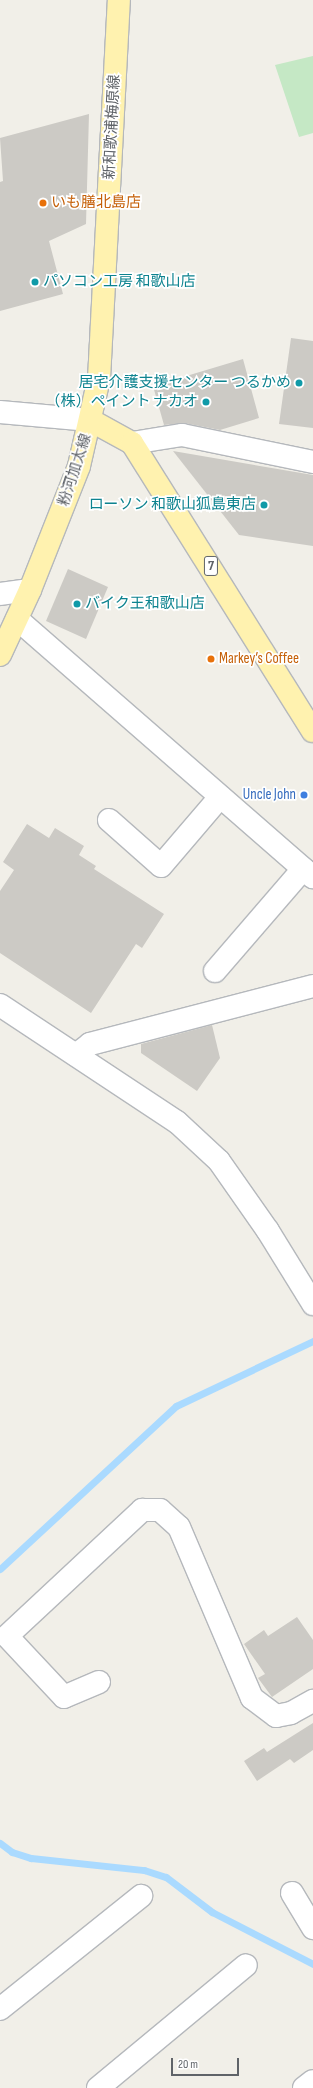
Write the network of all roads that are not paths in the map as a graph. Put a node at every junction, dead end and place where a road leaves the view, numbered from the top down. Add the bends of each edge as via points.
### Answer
1 (119, 0) edge
2 (0, 412) edge
3 (90, 420) junction
4 (132, 442) junction
5 (313, 462) edge
6 (30, 590) junction
7 (0, 594) edge
8 (17, 619) junction
9 (0, 655) edge
10 (313, 731) edge
11 (220, 797) junction
12 (109, 820) dead end
13 (308, 873) edge
14 (215, 971) dead end
15 (313, 986) edge
16 (0, 1005) edge
17 (76, 1055) junction
18 (313, 1304) edge
19 (3, 1639) edge
20 (99, 1682) dead end
21 (313, 1701) edge
22 (292, 1893) dead end
23 (141, 1896) dead end
24 (313, 1928) edge
25 (246, 1966) dead end
26 (0, 2009) edge
27 (313, 2081) edge
28 (99, 2088) edge
29 (304, 2088) edge

1 - 3 main road, 新和歌浦梅原線 via 99,379
2 - 3 street
3 - 4 main road, 粉河加太線
3 - 6 main road, 粉河加太線 via 79,466
4 - 5 street via 182,435
4 - 10 main road, 7
6 - 7 street
6 - 8 main road, 粉河加太線
8 - 9 main road, 粉河加太線
8 - 11 street
11 - 12 street via 161,866
11 - 13 street
13 - 14 street
15 - 17 street via 90,1044
16 - 17 street
17 - 18 street via 177,1122 220,1162 268,1231
19 - 20 street via 64,1697
19 - 21 street via 142,1510 160,1510 179,1527 252,1698 276,1716 291,1713
22 - 24 street
23 - 26 street
25 - 28 street
27 - 29 street

